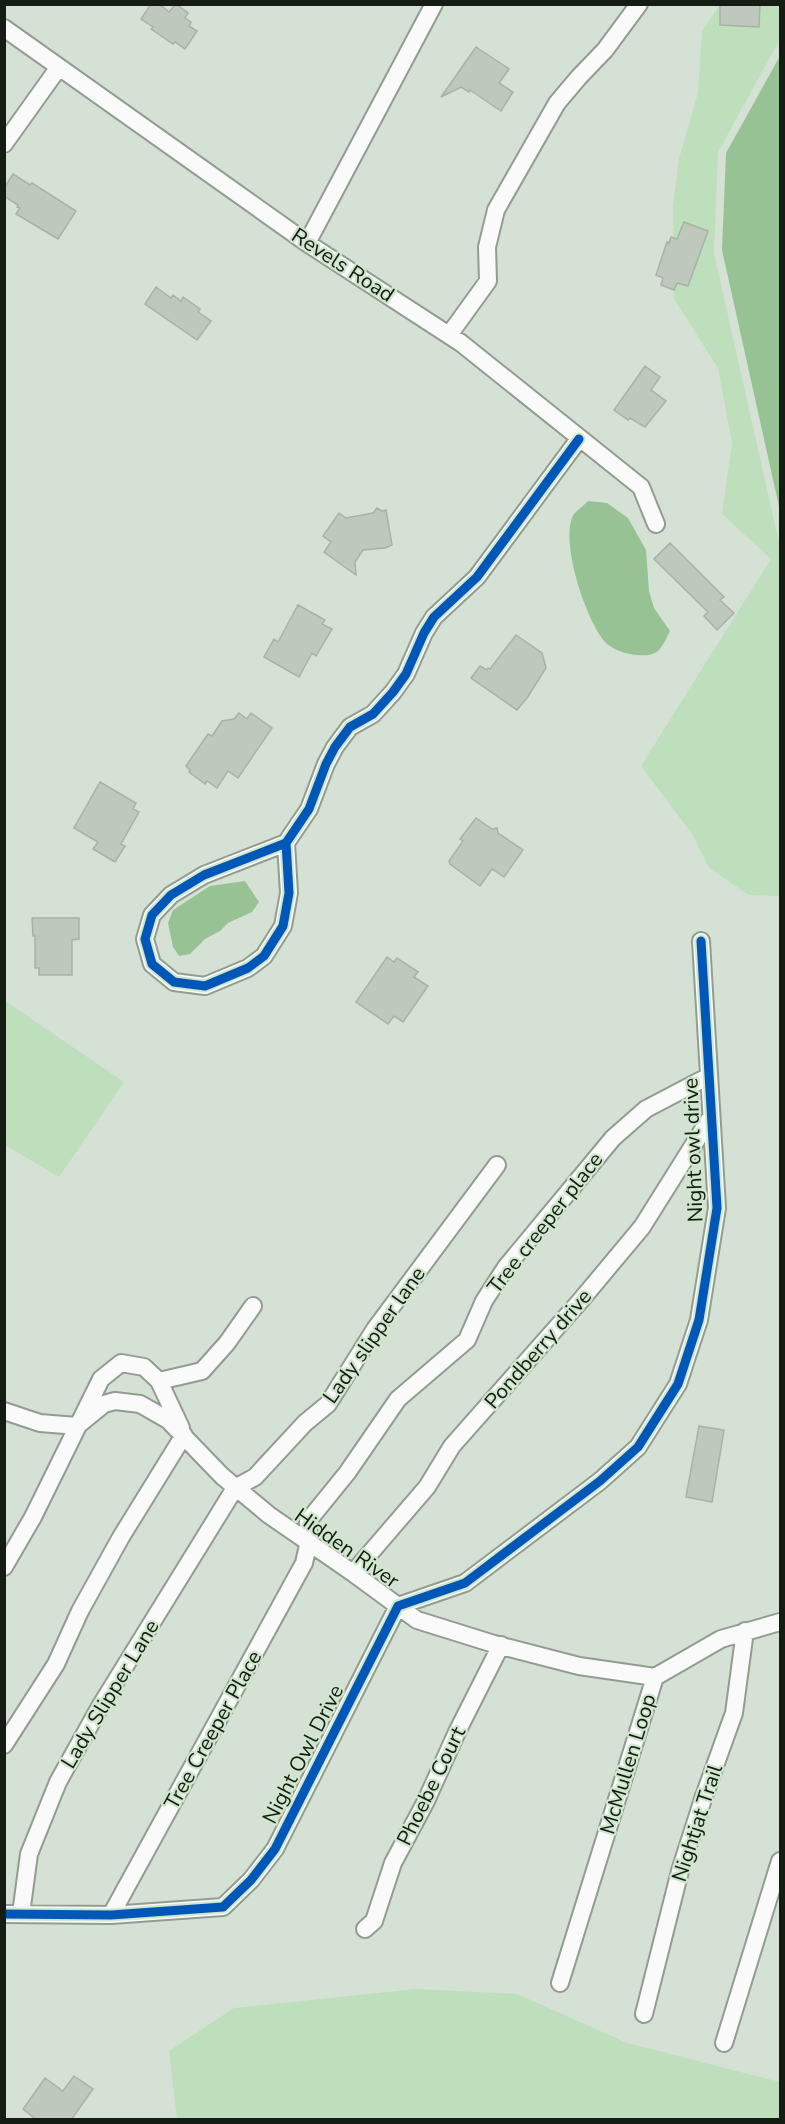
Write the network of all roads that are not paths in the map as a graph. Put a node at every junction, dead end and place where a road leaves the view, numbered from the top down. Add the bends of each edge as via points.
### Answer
1 (434, 4) edge
2 (639, 4) edge
3 (4, 28) edge
4 (59, 67) junction
5 (4, 144) edge
6 (307, 243) junction
7 (450, 335) junction
8 (579, 439) junction
9 (656, 524) dead end
10 (286, 843) junction
11 (701, 941) dead end
12 (709, 1076) junction
13 (711, 1116) junction
14 (497, 1165) dead end
15 (253, 1306) dead end
16 (159, 1381) junction
17 (4, 1411) edge
18 (77, 1426) junction
19 (184, 1435) junction
20 (235, 1488) junction
21 (11, 1539) edge
22 (309, 1541) junction
23 (4, 1567) edge
24 (353, 1573) junction
25 (398, 1606) junction
26 (780, 1622) edge
27 (745, 1631) junction
28 (501, 1645) junction
29 (655, 1677) junction
30 (4, 1745) edge
31 (780, 1861) edge
32 (13, 1914) edge
33 (111, 1916) junction
34 (365, 1929) dead end
35 (560, 1983) dead end
36 (644, 2014) dead end
37 (724, 2043) dead end

1 - 6 street
2 - 7 street via 605,50 557,103 501,200 487,246 488,281
3 - 4 street, Revels Road
4 - 5 street
4 - 6 street, Revels Road
6 - 7 street, Revels Road
7 - 8 street, Revels Road
8 - 9 street, Revels Road via 641,487
8 - 10 street via 477,577 434,617 393,693 373,714 350,727 335,747 309,809
10 - 10 street via 204,875 171,895 152,915 145,939 152,964 174,982 205,986 248,968 264,956 283,926 289,893
11 - 12 street, Night owl drive
12 - 13 street, Night owl drive
12 - 22 street, Tree creeper place via 646,1109 613,1138 506,1267 484,1301 467,1340 398,1399 308,1521
13 - 24 street, Pondberry drive via 642,1227 452,1446 427,1486
13 - 25 street, Night owl drive via 717,1208 699,1320 678,1384 650,1429 638,1447 600,1481 465,1583
14 - 20 street, Lady slipper lane via 375,1329 328,1404 305,1423 255,1478
15 - 16 street via 202,1371
16 - 18 street, Hidden River via 144,1367 121,1363 101,1380
16 - 19 street, Hidden River
17 - 18 street via 40,1424
18 - 19 street, Hidden River via 105,1404 127,1401 154,1410
18 - 21 street, Hidden River
19 - 20 street, Hidden River
19 - 30 street via 115,1548 56,1664
20 - 22 street, Hidden River
20 - 32 street, Lady Slipper Lane via 58,1782 29,1854
21 - 23 street, Hidden River
22 - 24 street, Hidden River
22 - 33 street, Tree Creeper Place via 304,1563
24 - 25 street, Hidden River
25 - 28 street, Hidden River via 417,1620
25 - 33 street, Night Owl Drive via 275,1849 251,1880 222,1907
26 - 27 street, McMullen Loop
27 - 29 street, McMullen Loop via 721,1639
27 - 36 street, Nightjat Trail via 734,1713 680,1871
28 - 29 street, Hidden River via 579,1666
28 - 34 street, Phoebe Court via 393,1863 374,1921
29 - 35 street, McMullen Loop
31 - 37 street
32 - 33 street

